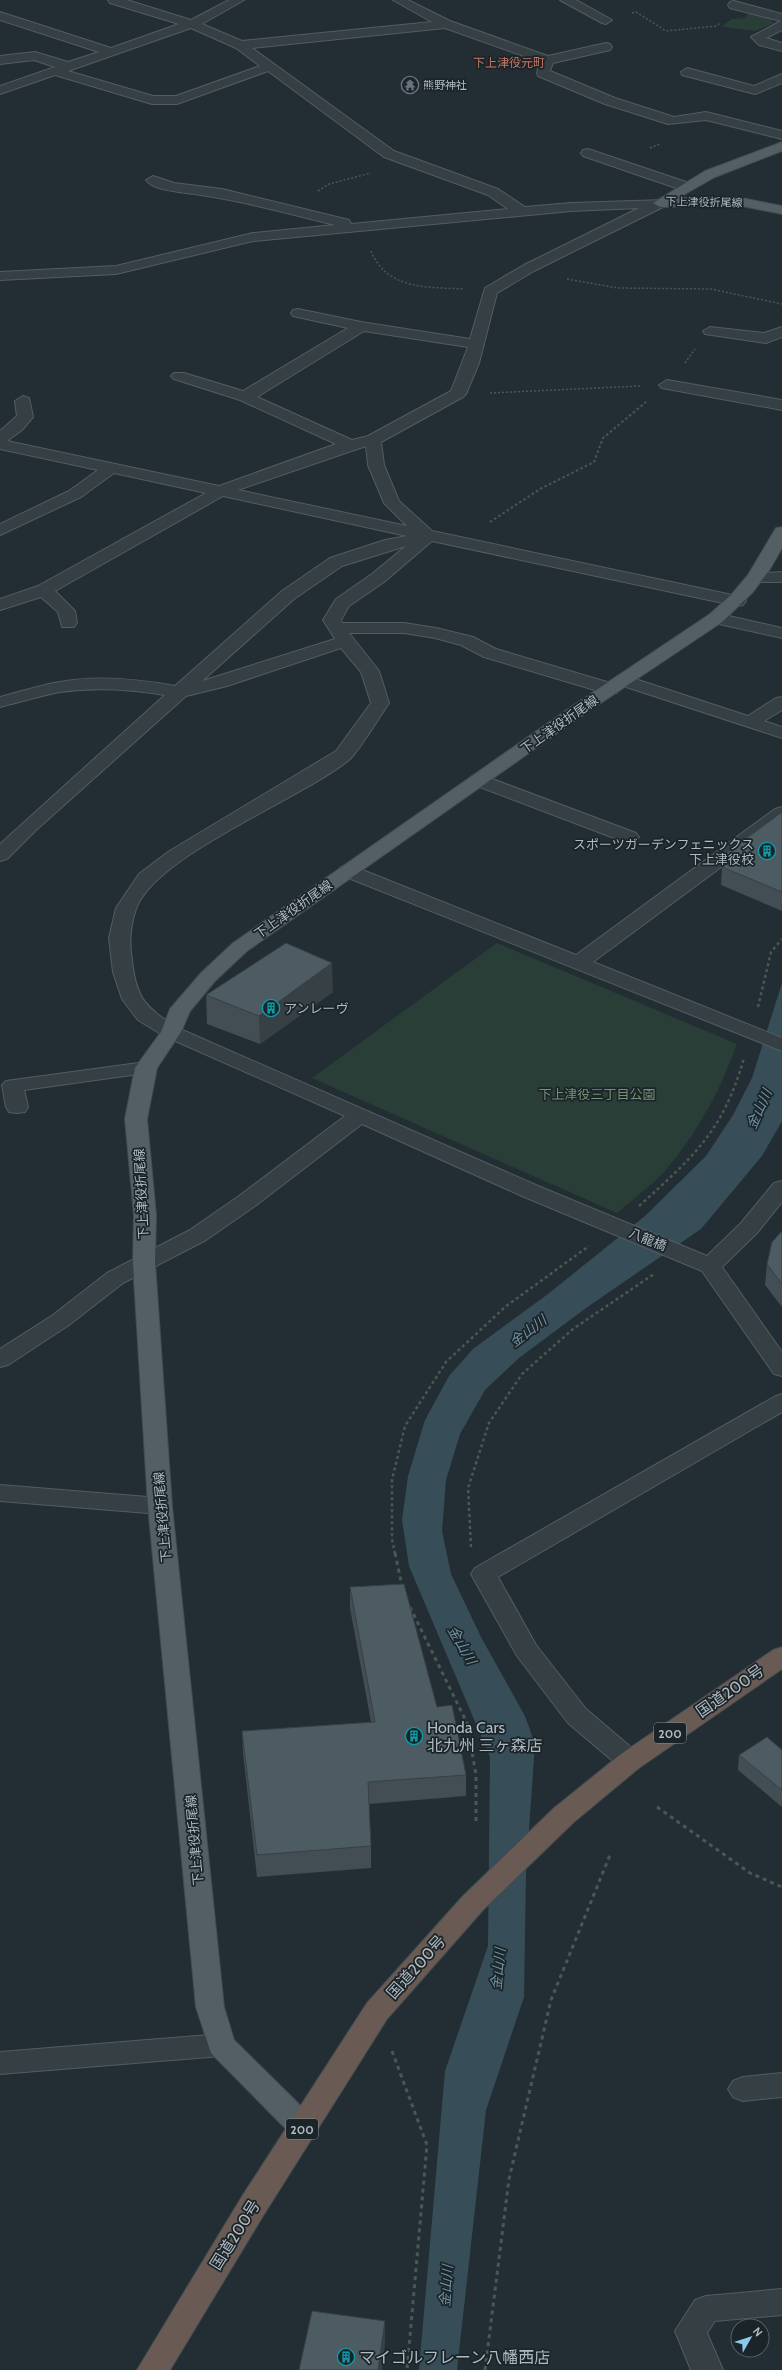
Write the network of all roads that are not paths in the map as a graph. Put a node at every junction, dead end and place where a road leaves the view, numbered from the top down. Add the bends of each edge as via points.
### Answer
1 (114, 0) edge
2 (238, 0) edge
3 (399, 0) edge
4 (566, 0) edge
5 (739, 6) road end
6 (0, 16) edge
7 (782, 18) edge
8 (606, 20) road end
9 (192, 24) junction
10 (446, 24) junction
11 (782, 25) edge
12 (240, 45) junction
13 (606, 47) dead end
14 (782, 47) edge
15 (112, 52) junction
16 (0, 60) edge
17 (547, 60) junction
18 (69, 66) junction
19 (268, 66) junction
20 (54, 71) junction
21 (687, 72) dead end
22 (782, 78) edge
23 (0, 90) edge
24 (782, 135) edge
25 (782, 146) edge
26 (588, 153) dead end
27 (153, 180) dead end
28 (687, 187) junction
29 (660, 203) junction
30 (782, 210) edge
31 (521, 211) junction
32 (359, 227) junction
33 (0, 276) edge
34 (298, 313) dead end
35 (361, 326) junction
36 (710, 331) road end
37 (782, 331) edge
38 (476, 344) junction
39 (179, 376) dead end
40 (667, 385) road end
41 (245, 397) junction
42 (23, 401) dead end
43 (782, 405) edge
44 (0, 438) edge
45 (372, 440) junction
46 (0, 444) edge
47 (350, 445) junction
48 (112, 467) junction
49 (223, 490) junction
50 (0, 530) edge
51 (782, 532) edge
52 (428, 536) junction
53 (782, 577) edge
54 (757, 578) junction
55 (44, 590) junction
56 (737, 601) junction
57 (0, 605) edge
58 (716, 618) junction
59 (68, 623) dead end
60 (782, 634) edge
61 (340, 635) junction
62 (617, 685) junction
63 (178, 692) junction
64 (0, 702) edge
65 (782, 702) edge
66 (750, 722) junction
67 (782, 734) edge
68 (479, 780) junction
69 (782, 813) edge
70 (629, 837) dead end
71 (0, 855) edge
72 (348, 871) junction
73 (579, 963) junction
74 (171, 1032) junction
75 (782, 1045) edge
76 (146, 1068) junction
77 (17, 1107) dead end
78 (360, 1115) junction
79 (782, 1188) edge
80 (144, 1263) junction
81 (710, 1266) junction
82 (0, 1360) edge
83 (782, 1369) edge
84 (782, 1402) edge
85 (0, 1493) edge
86 (160, 1506) junction
87 (778, 1664) edge
88 (630, 1761) junction
89 (221, 2045) junction
90 (0, 2063) edge
91 (782, 2085) edge
92 (743, 2089) dead end
93 (303, 2127) junction
94 (782, 2302) edge
95 (153, 2370) edge
96 (707, 2370) edge

1 - 9 street
2 - 9 street
3 - 10 street
4 - 8 street
5 - 7 street
6 - 15 street
9 - 12 street
9 - 15 street
10 - 12 street
10 - 17 street
11 - 14 street via 757,37 763,42
12 - 19 street
13 - 17 street
15 - 18 street
16 - 18 street via 35,56
17 - 24 street via 543,73 610,101 673,121 706,116
18 - 20 street
19 - 20 street via 177,100 152,100
19 - 31 street via 388,154 494,192
20 - 23 street
21 - 22 street via 755,90
25 - 28 main road, 下上津役折尾線 via 710,174
26 - 28 street
27 - 32 street via 172,187 222,193 293,209
28 - 29 main road, 下上津役折尾線
29 - 30 main road, 下上津役折尾線 via 737,201
29 - 31 street
29 - 38 street via 490,290
31 - 32 street
32 - 33 street via 253,237 116,270
34 - 35 street
35 - 38 street
35 - 41 street
36 - 37 street via 766,338
38 - 45 street via 466,378 458,394
39 - 41 street
40 - 43 street
41 - 47 street
42 - 44 street via 25,417
45 - 47 street
45 - 52 street via 376,465 392,503
46 - 48 street
47 - 49 street
48 - 49 street
48 - 50 street via 75,494
49 - 52 street
49 - 55 street
51 - 54 main road, 下上津役折尾線
52 - 56 street
52 - 61 street via 378,578 342,603 332,620
52 - 63 street via 391,544 336,562 288,594
53 - 54 street
54 - 56 main road, 下上津役折尾線
55 - 57 street
55 - 59 street via 66,611
56 - 58 main road, 下上津役折尾線
58 - 60 street
58 - 62 main road, 下上津役折尾線
61 - 62 street via 411,629 467,641 490,653
61 - 63 street via 221,682
61 - 74 street, 八龍橋 via 370,671 380,702 343,755 175,856 146,878 126,908 119,938 123,972 132,999 145,1016
62 - 66 street
62 - 68 main road, 下上津役折尾線
63 - 64 street via 140,685 107,683 60,687
63 - 71 street via 28,826
65 - 66 street
66 - 67 street
68 - 70 street
68 - 72 main road, 下上津役折尾線
69 - 73 street
72 - 73 street
72 - 74 main road, 下上津役折尾線 via 240,947 208,977 180,1009
73 - 75 street
74 - 76 main road, 下上津役折尾線
74 - 78 street, 八龍橋
76 - 77 street via 13,1080
76 - 80 main road, 下上津役折尾線 via 136,1118 145,1215
78 - 80 street via 198,1235
78 - 81 street, 八龍橋 via 530,1192
79 - 81 street via 748,1228
80 - 82 street via 115,1278 61,1320
80 - 86 main road, 下上津役折尾線
81 - 83 street
84 - 88 street via 484,1574 530,1656 577,1716
85 - 86 street
86 - 89 main road, 下上津役折尾線 via 210,2007
87 - 88 highway, 国道200号 / 200
88 - 93 highway, 国道200号 / 200 via 564,1815 473,1903 377,2011
89 - 90 street
89 - 93 main road, 下上津役折尾線
91 - 92 street
93 - 95 highway, 国道200号 / 200
94 - 96 street via 706,2309 691,2331

